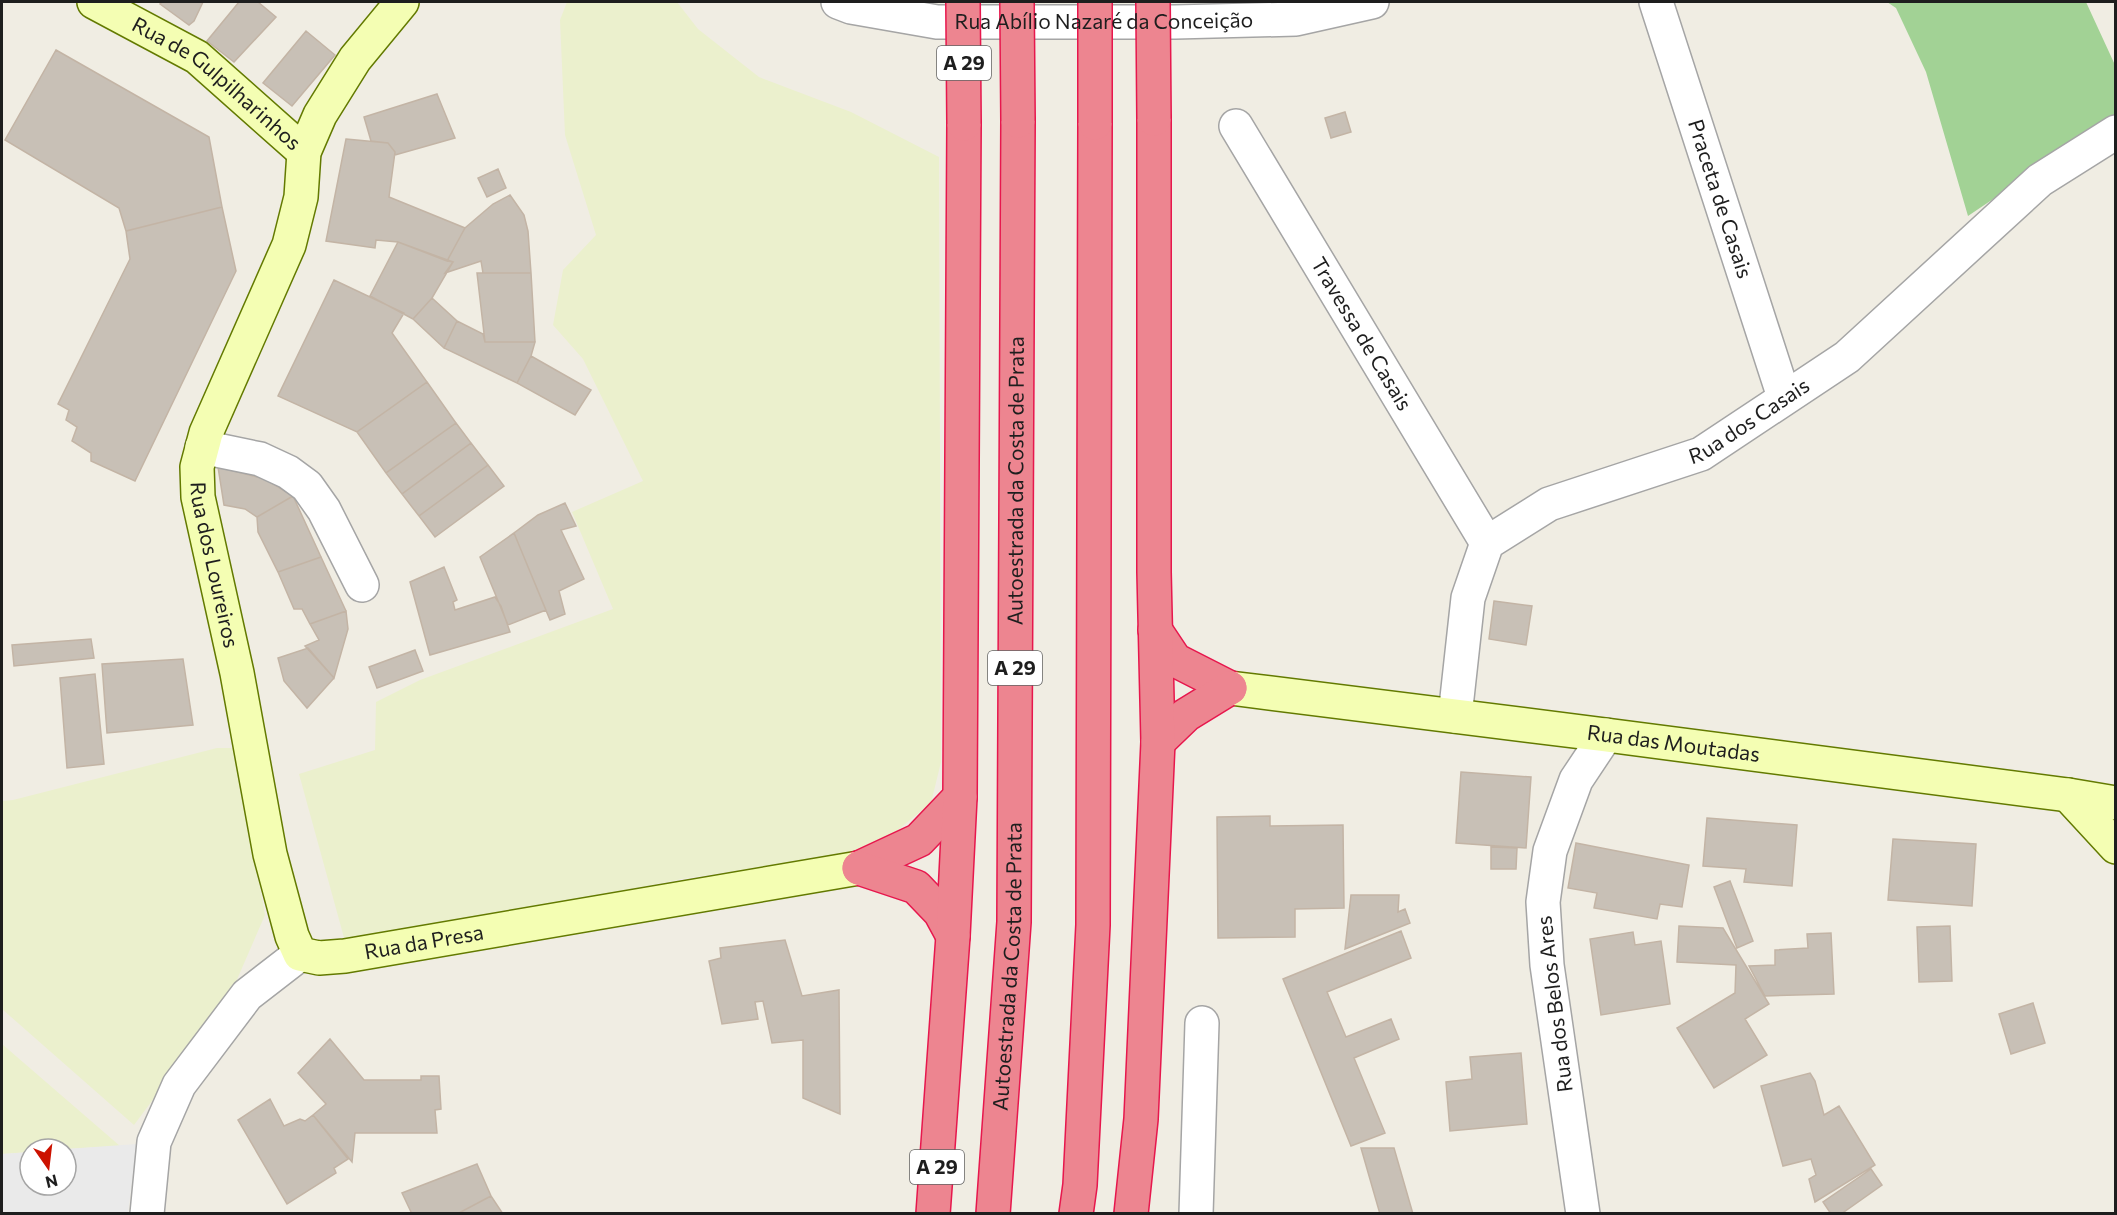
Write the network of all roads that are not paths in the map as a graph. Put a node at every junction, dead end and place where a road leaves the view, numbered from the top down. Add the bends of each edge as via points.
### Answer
1 (94, 2) edge
2 (402, 2) edge
3 (838, 2) edge
4 (963, 2) edge
5 (1017, 2) edge
6 (1095, 2) edge
7 (1153, 2) edge
8 (1372, 2) edge
9 (1656, 2) edge
10 (1236, 126) dead end
11 (2115, 132) edge
12 (304, 152) junction
13 (1785, 397) junction
14 (202, 447) junction
15 (1486, 543) junction
16 (362, 585) dead end
17 (1155, 630) junction
18 (1230, 688) junction
19 (1455, 716) junction
20 (1606, 735) junction
21 (1158, 742) junction
22 (2068, 795) junction
23 (960, 797) junction
24 (2115, 803) edge
25 (2115, 847) edge
26 (859, 868) junction
27 (954, 936) junction
28 (300, 954) junction
29 (1202, 1023) dead end
30 (147, 1214) edge
31 (933, 1214) edge
32 (993, 1214) edge
33 (1076, 1214) edge
34 (1131, 1214) edge
35 (1196, 1214) edge
36 (1583, 1214) edge

1 - 12 street, Rua de Gulpilharinhos via 196,57
2 - 12 street, Rua de Gulpilharinhos via 355,59 320,115
3 - 8 street, Rua Abílio Nazaré da Conceição via 937,22 1127,22 1296,19
4 - 23 highway, A 29, bridge
5 - 32 highway, Autoestrada da Costa de Prata / A 29, bridge via 1014,922
6 - 33 highway, bridge via 1093,925
7 - 17 highway, bridge
9 - 13 street, Praceta de Casais
10 - 15 street, Travessa de Casais
11 - 13 street, Rua dos Casais via 2040,180 1846,357
12 - 14 street, Rua dos Loureiros via 301,197 289,245
13 - 15 street, Rua dos Casais via 1701,454 1548,504
14 - 16 street via 260,459 307,486 324,510
14 - 28 street, Rua dos Loureiros via 197,467 198,497 237,673 270,854
15 - 19 street via 1468,598
17 - 18 highway via 1175,660
17 - 21 highway
18 - 19 street, Rua das Moutadas
18 - 21 highway via 1186,715
19 - 20 street, Rua das Moutadas
20 - 22 street, Rua das Moutadas
20 - 36 street, Rua dos Belos Ares via 1576,780 1550,851 1543,902 1547,964
21 - 34 highway via 1141,1119
22 - 24 street, Rua das Moutadas
22 - 25 street
23 - 26 highway via 919,840
23 - 27 highway, A 29
26 - 27 highway via 916,887 940,912
26 - 28 street, Rua da Presa via 345,956 319,958
27 - 31 highway, A 29
28 - 30 street via 247,995 179,1085 154,1142
29 - 35 street

